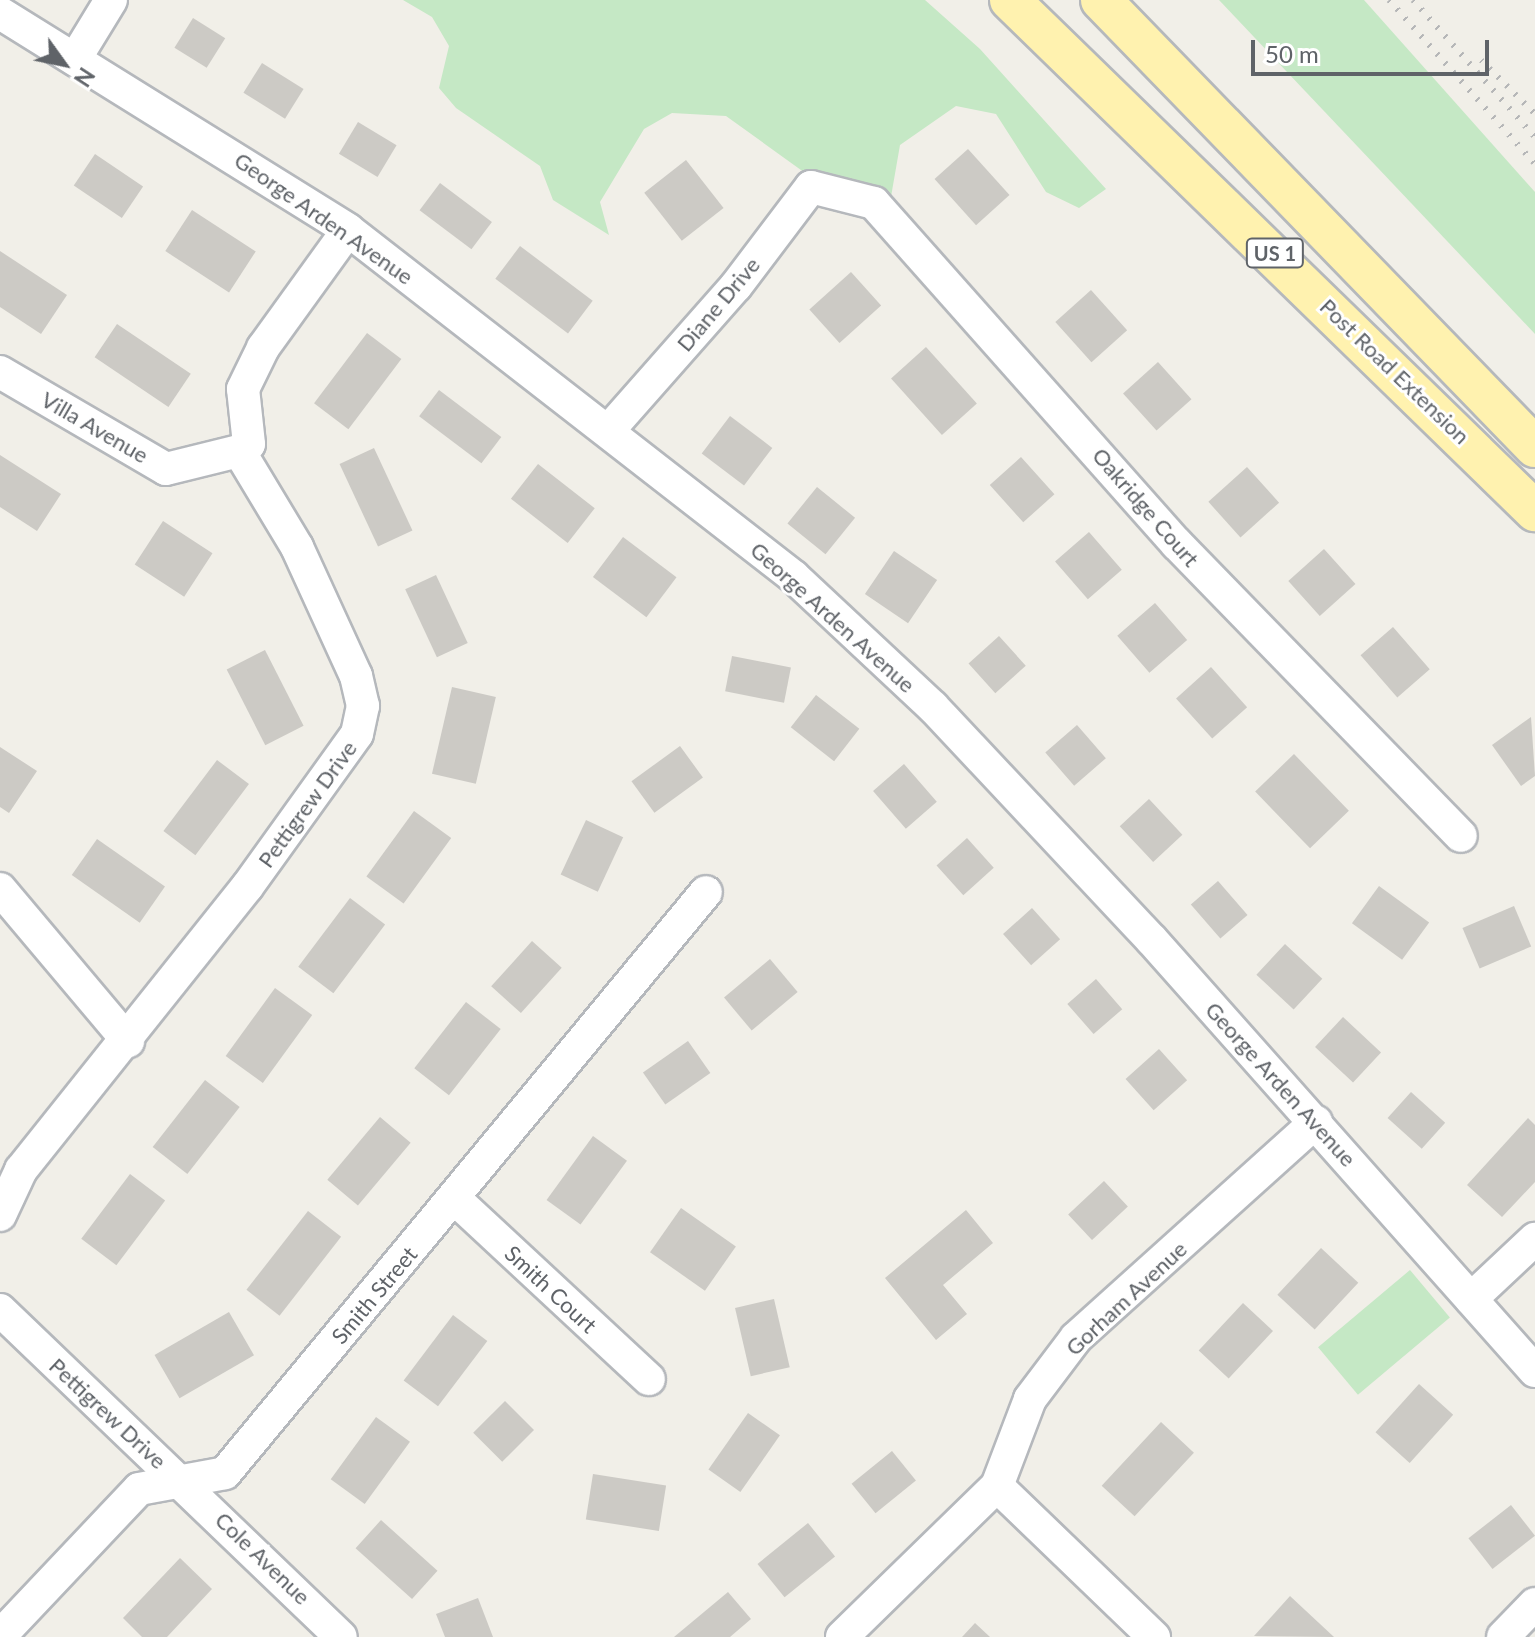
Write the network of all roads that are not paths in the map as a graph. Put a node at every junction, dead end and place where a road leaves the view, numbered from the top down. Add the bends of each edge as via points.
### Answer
1 (111, 0) edge
2 (1010, 0) edge
3 (1101, 0) edge
4 (0, 13) edge
5 (75, 59) junction
6 (830, 188) joint
7 (348, 230) junction
8 (0, 372) edge
9 (608, 431) junction
10 (1535, 447) edge
11 (239, 451) junction
12 (1535, 511) edge
13 (1461, 836) dead end
14 (0, 889) edge
15 (706, 892) dead end
16 (128, 1041) junction
17 (1316, 1122) junction
18 (454, 1198) junction
19 (0, 1215) edge
20 (1535, 1239) edge
21 (1471, 1299) junction
22 (0, 1310) edge
23 (1535, 1371) edge
24 (649, 1379) dead end
25 (183, 1482) junction
26 (997, 1486) junction
27 (1535, 1604) edge
28 (0, 1636) edge
29 (341, 1637) edge
30 (842, 1637) edge
31 (1154, 1637) edge
32 (1503, 1637) edge

1 - 5 street
2 - 12 main road, Post Road Extension / US 1
3 - 10 main road, Post Road Extension / US 1
4 - 5 street, George Arden Avenue
5 - 7 street, George Arden Avenue
6 - 9 street, Diane Drive via 811,187 736,286
6 - 13 street, Oakridge Court via 874,203 911,238 1177,544
7 - 9 street, George Arden Avenue
7 - 11 street via 263,348 243,389 249,444
8 - 11 street, Villa Avenue via 166,469
9 - 17 street, George Arden Avenue via 794,577 933,707
11 - 16 street, Pettigrew Drive via 297,547 363,706 357,734
14 - 16 street
15 - 18 street, Smith Street
16 - 19 street, Pettigrew Drive via 21,1170
17 - 21 street, George Arden Avenue
17 - 26 street, Gorham Avenue via 1076,1338 1030,1399
18 - 24 street, Smith Court
18 - 25 street, Smith Street via 225,1473
20 - 21 street
21 - 23 street, George Arden Avenue
22 - 25 street, Pettigrew Drive
25 - 28 street, Smith Street via 139,1489
25 - 29 street, Cole Avenue
26 - 30 street, Gorham Avenue
26 - 31 street
27 - 32 street

